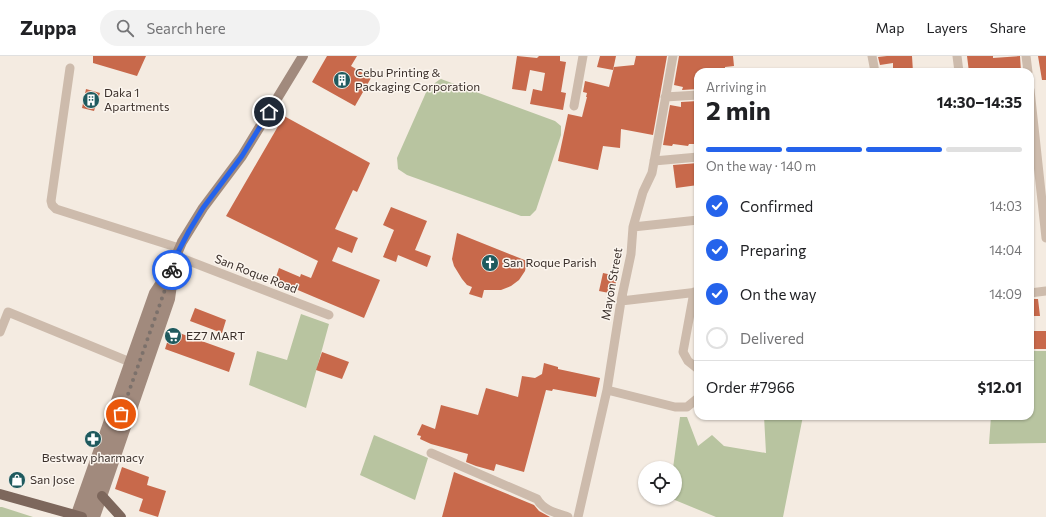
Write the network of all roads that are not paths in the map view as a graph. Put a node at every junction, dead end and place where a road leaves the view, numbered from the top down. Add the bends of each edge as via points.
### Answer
1 (303, 56) edge
2 (583, 56) edge
3 (673, 56) edge
4 (872, 56) edge
5 (957, 56) edge
6 (1026, 56) edge
7 (70, 68) dead end
8 (874, 68) edge
9 (958, 68) edge
10 (1028, 68) edge
11 (694, 95) edge
12 (665, 97) junction
13 (574, 106) dead end
14 (1034, 127) edge
15 (694, 157) edge
16 (654, 161) junction
17 (694, 220) edge
18 (633, 228) junction
19 (1046, 238) edge
20 (176, 256) junction
21 (1046, 291) edge
22 (694, 292) edge
23 (1034, 292) edge
24 (621, 301) junction
25 (694, 301) edge
26 (329, 315) dead end
27 (0, 332) edge
28 (130, 362) junction
29 (694, 366) edge
30 (607, 390) junction
31 (694, 401) edge
32 (431, 453) dead end
33 (0, 494) edge
34 (102, 496) junction
35 (80, 517) edge
36 (95, 517) edge
37 (121, 517) edge
38 (568, 517) edge
39 (578, 517) edge

1 - 20 main road via 242,156 203,208
2 - 13 street
3 - 12 street, Mayon Street
4 - 8 street
5 - 9 street
6 - 10 street
7 - 20 street, San Roque Road via 52,205 56,209
11 - 12 street
12 - 16 street, Mayon Street
14 - 19 street
15 - 16 street
16 - 18 street, Mayon Street
17 - 18 street
18 - 24 street, Mayon Street via 631,254
20 - 26 street, San Roque Road
20 - 28 main road via 154,293
20 - 34 main road via 170,299
20 - 35 main road
21 - 23 street
22 - 24 street
24 - 30 street, Mayon Street
25 - 29 street via 683,352
27 - 28 street via 8,312
28 - 35 main road
30 - 31 street via 675,407 687,407
30 - 39 street, Mayon Street
32 - 38 street via 537,499 540,505 548,510
33 - 35 main road
34 - 36 main road
34 - 37 main road

